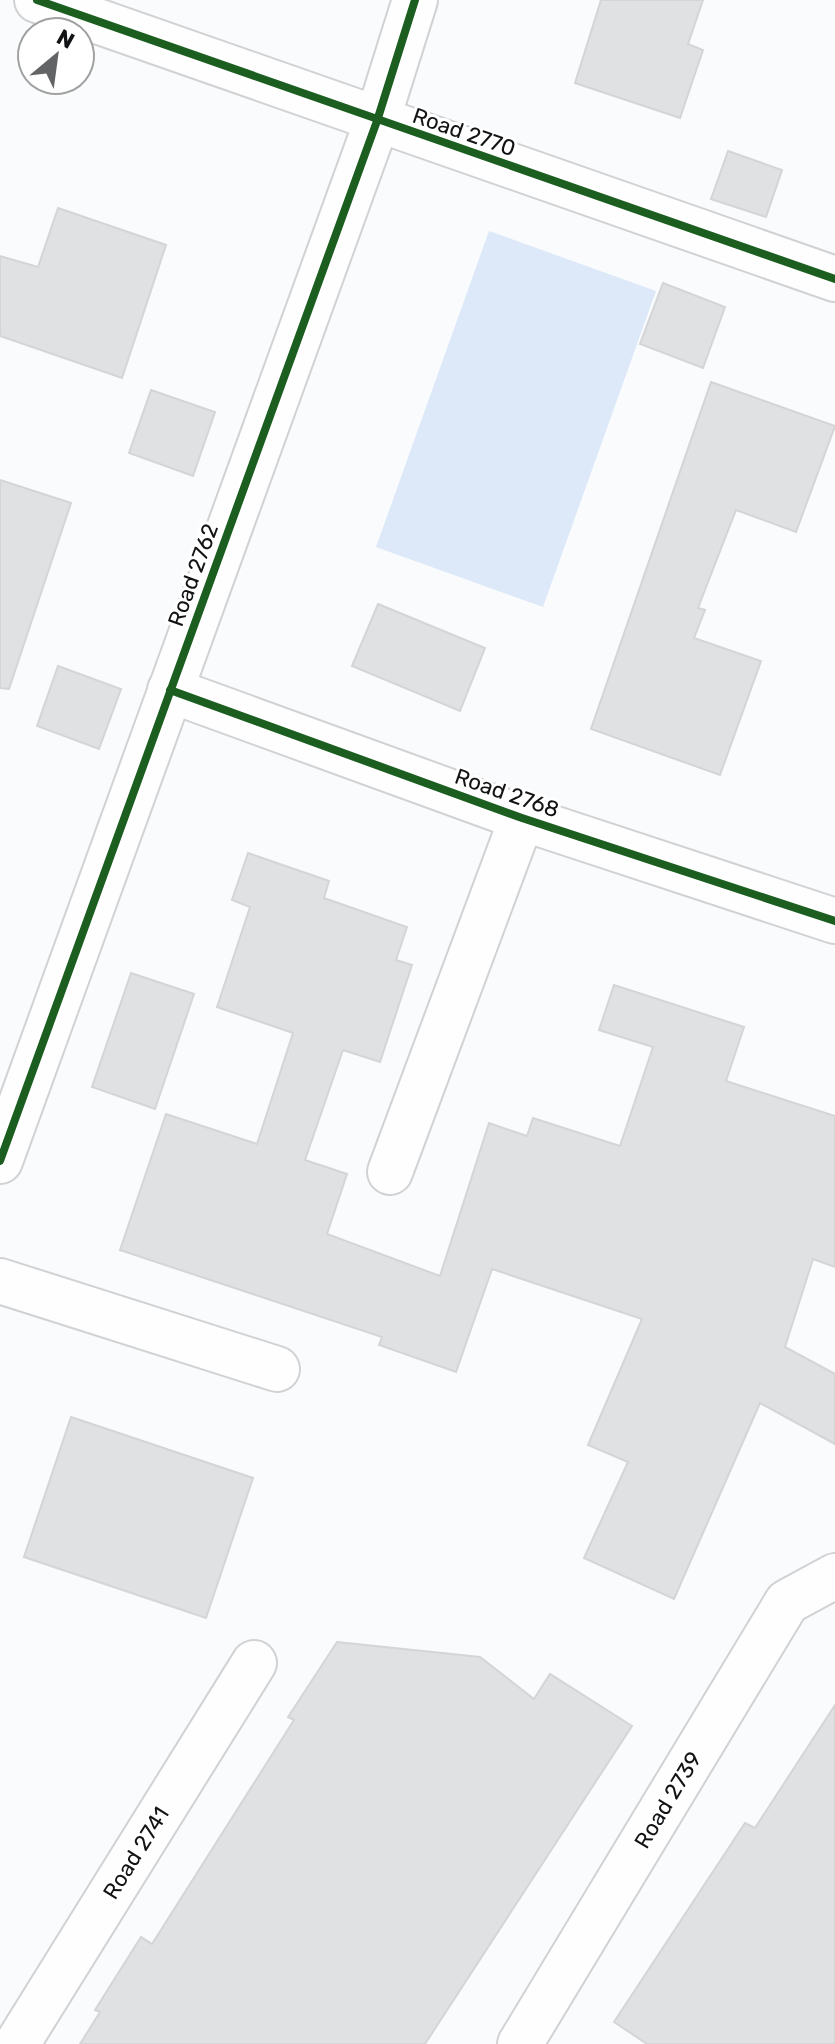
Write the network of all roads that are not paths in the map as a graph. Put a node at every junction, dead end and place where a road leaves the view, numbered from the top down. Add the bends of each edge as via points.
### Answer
1 (37, 0) edge
2 (415, 0) edge
3 (377, 121) junction
4 (835, 279) edge
5 (170, 690) junction
6 (522, 818) junction
7 (835, 921) edge
8 (0, 1161) edge
9 (390, 1172) dead end
10 (0, 1281) edge
11 (277, 1369) dead end
12 (835, 1576) edge
13 (254, 1663) dead end
14 (17, 2044) edge
15 (520, 2044) edge

1 - 3 street, Road 2770
2 - 3 street, Road 2762
3 - 4 street, Road 2770
3 - 5 street, Road 2762
5 - 6 street, Road 2768
5 - 8 street, Road 2762
6 - 7 street, Road 2768
6 - 9 street, Road 2768
10 - 11 street
12 - 15 street, Road 2739 via 787,1602
13 - 14 street, Road 2741

